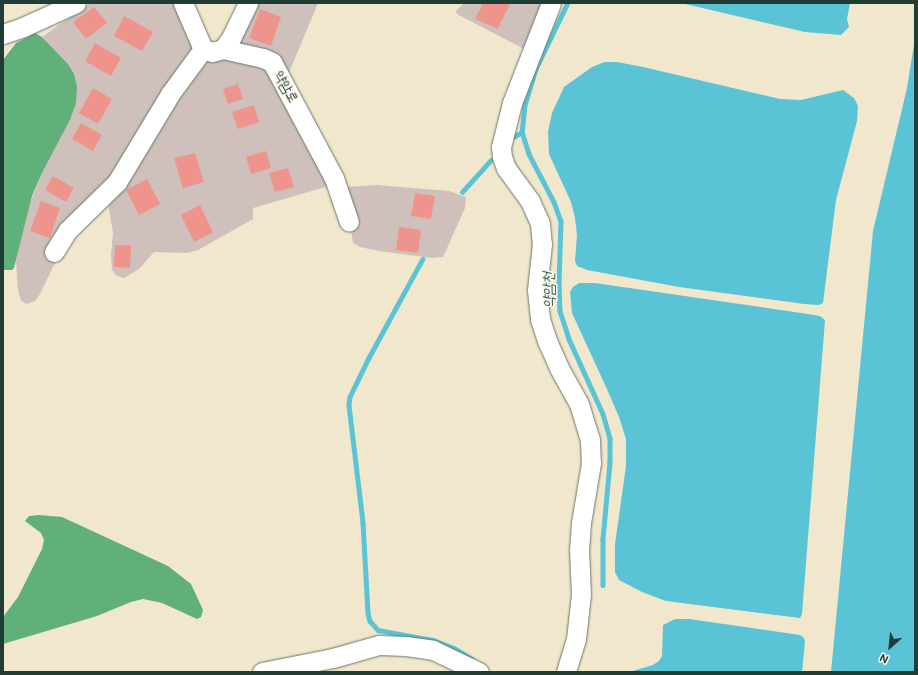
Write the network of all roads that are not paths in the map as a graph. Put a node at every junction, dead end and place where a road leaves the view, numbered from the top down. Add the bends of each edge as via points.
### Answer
1 (76, 3) edge
2 (183, 3) edge
3 (248, 3) edge
4 (551, 3) edge
5 (3, 34) edge
6 (203, 49) junction
7 (223, 49) junction
8 (349, 222) dead end
9 (54, 252) dead end
10 (262, 672) edge
11 (479, 672) edge
12 (566, 672) edge

1 - 5 street via 23,28
2 - 6 street
3 - 7 street
4 - 12 street via 512,103 501,147 506,168 530,201 540,223 542,244 537,290 540,319 559,368 579,404 590,440 591,463 579,549 581,594 576,639
6 - 7 street, 약암로 via 212,52
6 - 9 street via 170,94 117,182 68,230
7 - 8 street, 약암로 via 272,62 334,178
10 - 11 street via 333,658 379,645 433,650

